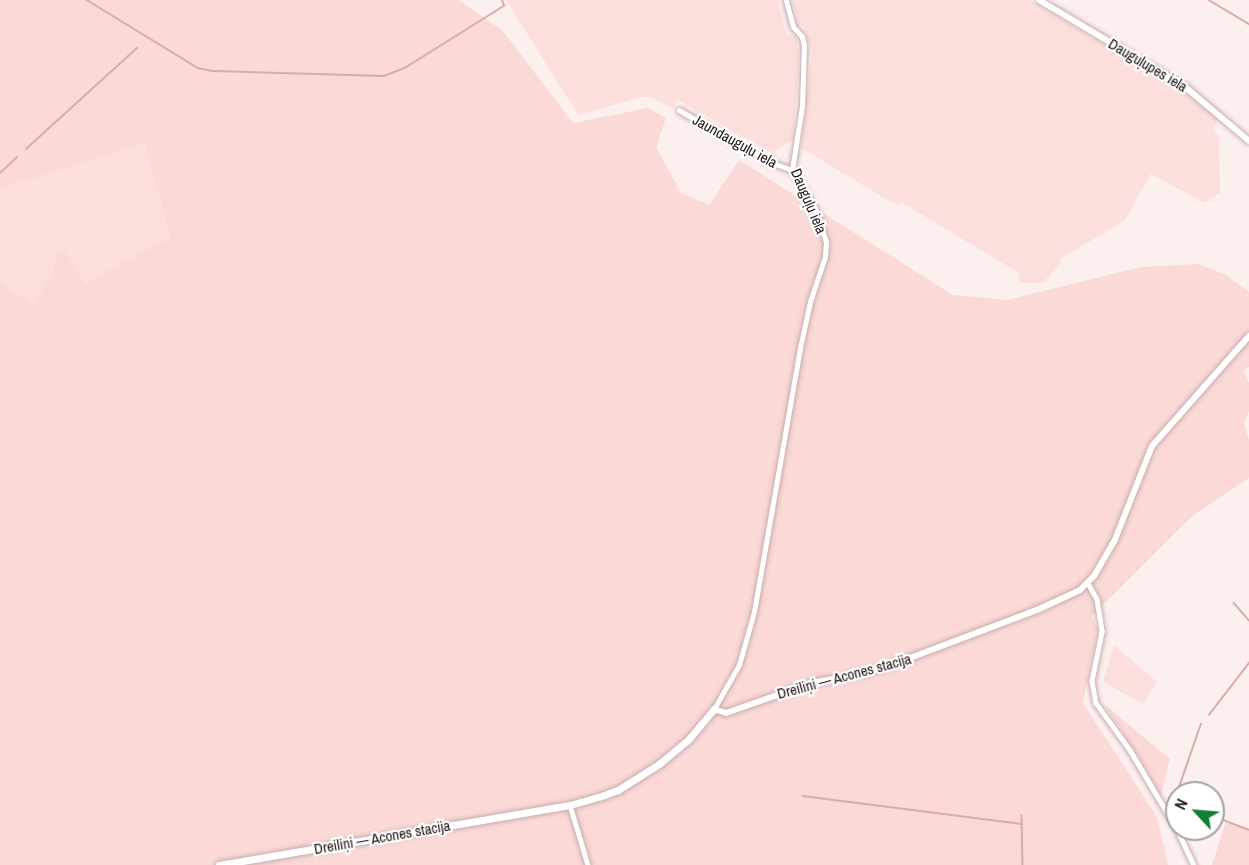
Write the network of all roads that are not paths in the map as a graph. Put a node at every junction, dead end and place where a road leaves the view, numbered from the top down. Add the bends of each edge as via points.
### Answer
1 (786, 0) edge
2 (1039, 0) edge
3 (679, 110) dead end
4 (1249, 141) edge
5 (792, 170) junction
6 (1249, 336) edge
7 (1088, 583) junction
8 (714, 709) junction
9 (570, 805) junction
10 (1165, 809) edge
11 (1183, 841) edge
12 (219, 865) edge
13 (588, 865) edge
14 (1194, 865) edge

1 - 5 street, Dauguļu iela via 793,27 802,37 805,58
2 - 4 street, Dauguļupes iela via 1184,86
3 - 5 street, Jaundauguļu iela
5 - 8 street, Dauguļu iela via 812,201 826,242 825,257 810,302 754,612 739,665
6 - 7 street via 1152,446 1113,542
7 - 8 street, Dreiliņi — Acones stacija via 1037,610 894,664 811,683 726,713
7 - 10 street via 1097,599 1102,632 1092,681 1096,703
8 - 9 main road, Dreiliņi — Acones stacija via 688,740 659,764 618,790
9 - 12 main road, Dreiliņi — Acones stacija
9 - 13 street
11 - 14 street

